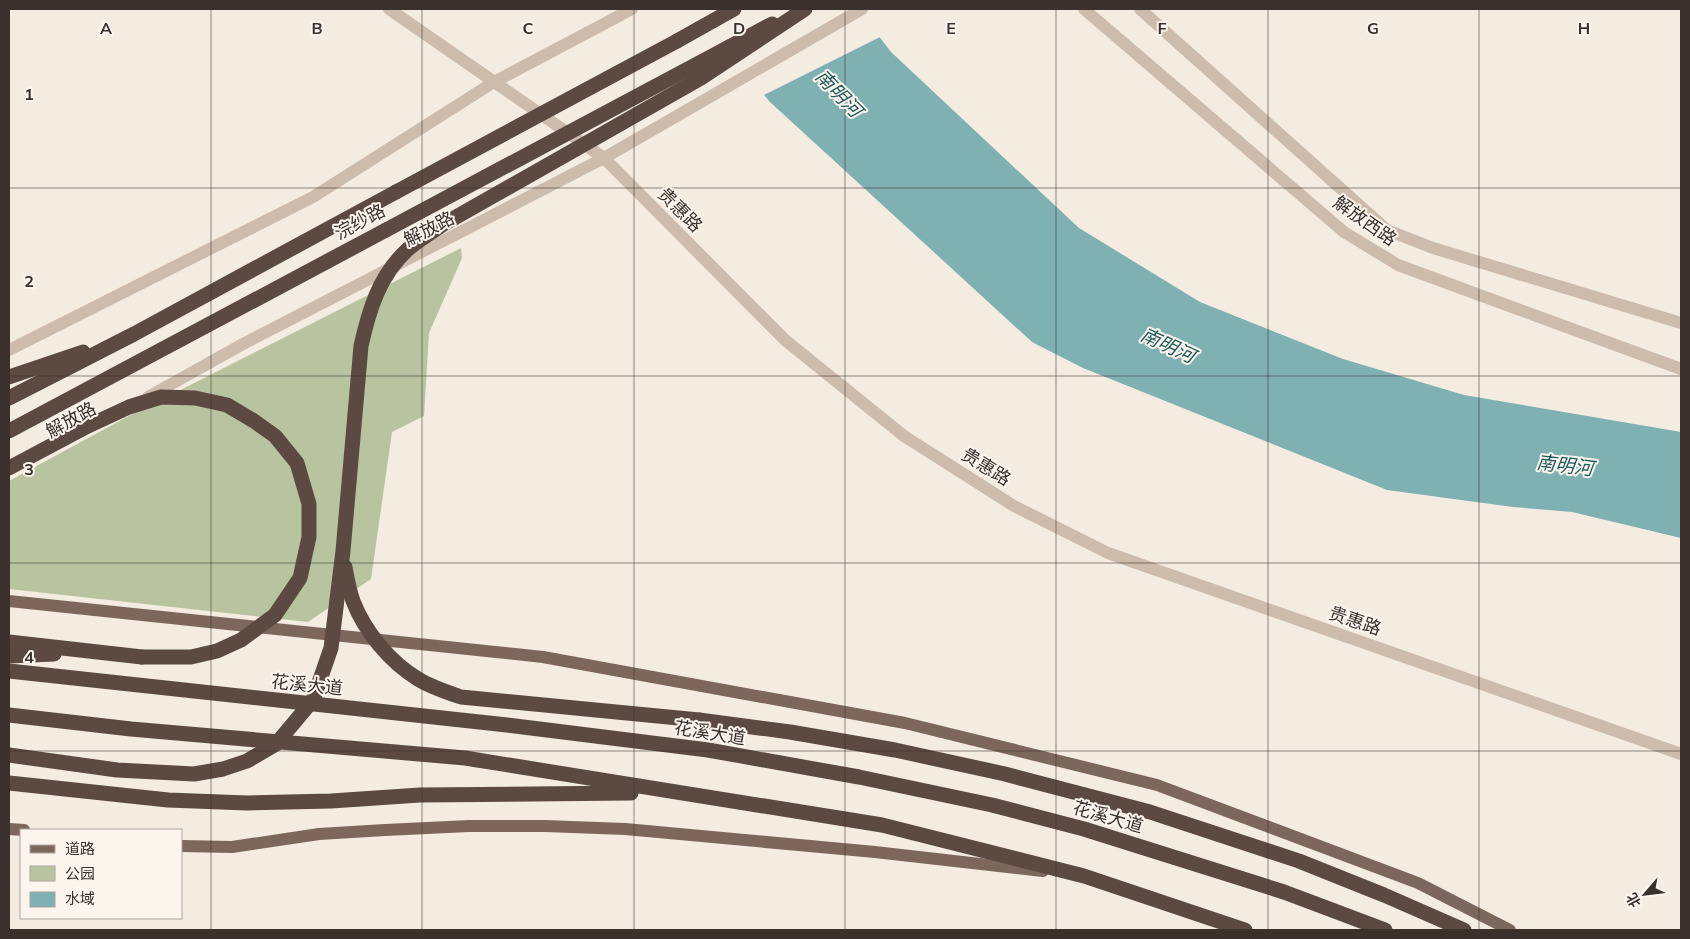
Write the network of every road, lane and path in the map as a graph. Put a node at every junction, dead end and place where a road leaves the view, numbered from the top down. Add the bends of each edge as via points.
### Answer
1 (389, 9) edge
2 (632, 9) edge
3 (734, 9) edge
4 (804, 9) edge
5 (862, 9) edge
6 (1084, 9) edge
7 (1140, 9) edge
8 (494, 82) junction
9 (604, 158) junction
10 (1681, 323) edge
11 (134, 334) junction
12 (9, 350) edge
13 (1681, 369) edge
14 (9, 377) edge
15 (9, 398) edge
16 (9, 431) edge
17 (9, 468) edge
18 (9, 475) edge
19 (343, 550) junction
20 (9, 601) edge
21 (9, 642) edge
22 (101, 652) junction
23 (9, 656) edge
24 (9, 671) edge
25 (9, 715) edge
26 (1681, 754) edge
27 (9, 755) edge
28 (9, 783) edge
29 (675, 792) junction
30 (182, 846) edge
31 (1084, 876) junction
32 (1245, 930) edge
33 (1385, 930) edge
34 (1464, 930) edge
35 (1510, 930) edge

1 - 8 street, 贵惠路
2 - 8 street
3 - 11 highway, 浣纱路, bridge
4 - 16 highway, 浣纱路, bridge
4 - 19 highway, bridge via 701,78 442,225 407,250 376,293 361,346
5 - 9 street, 解放路
6 - 13 street, 解放西路 via 1344,232 1398,265
7 - 10 street, 解放西路 via 1388,230 1433,248
8 - 9 street, 贵惠路
8 - 12 street via 313,197
9 - 18 street, 解放路 via 244,344
9 - 26 street, 贵惠路 via 785,340 904,436 1014,506 1108,554
11 - 14 highway
11 - 15 highway, 浣纱路
17 - 22 highway, bridge via 128,407 161,397 195,398 227,404 275,436 297,463 309,504 309,537 300,578 275,615 241,640 217,651 191,657 142,657
19 - 27 highway, bridge via 331,648 313,700 276,744 224,770 194,774 117,770
19 - 34 highway, bridge via 353,601 366,626 398,664 437,688 470,698 790,732 1005,774 1150,812 1299,861
20 - 35 main road via 543,657 905,723 1157,785 1418,883
21 - 22 highway
22 - 23 highway
24 - 33 highway, 花溪大道 via 516,726 708,750 859,777 992,804 1084,829 1284,892
25 - 29 highway via 465,758
28 - 29 highway via 168,800 247,803 440,794
29 - 31 highway via 882,825
30 - 31 main road via 232,847 319,834 385,830 545,826 626,829 875,852
31 - 32 highway

